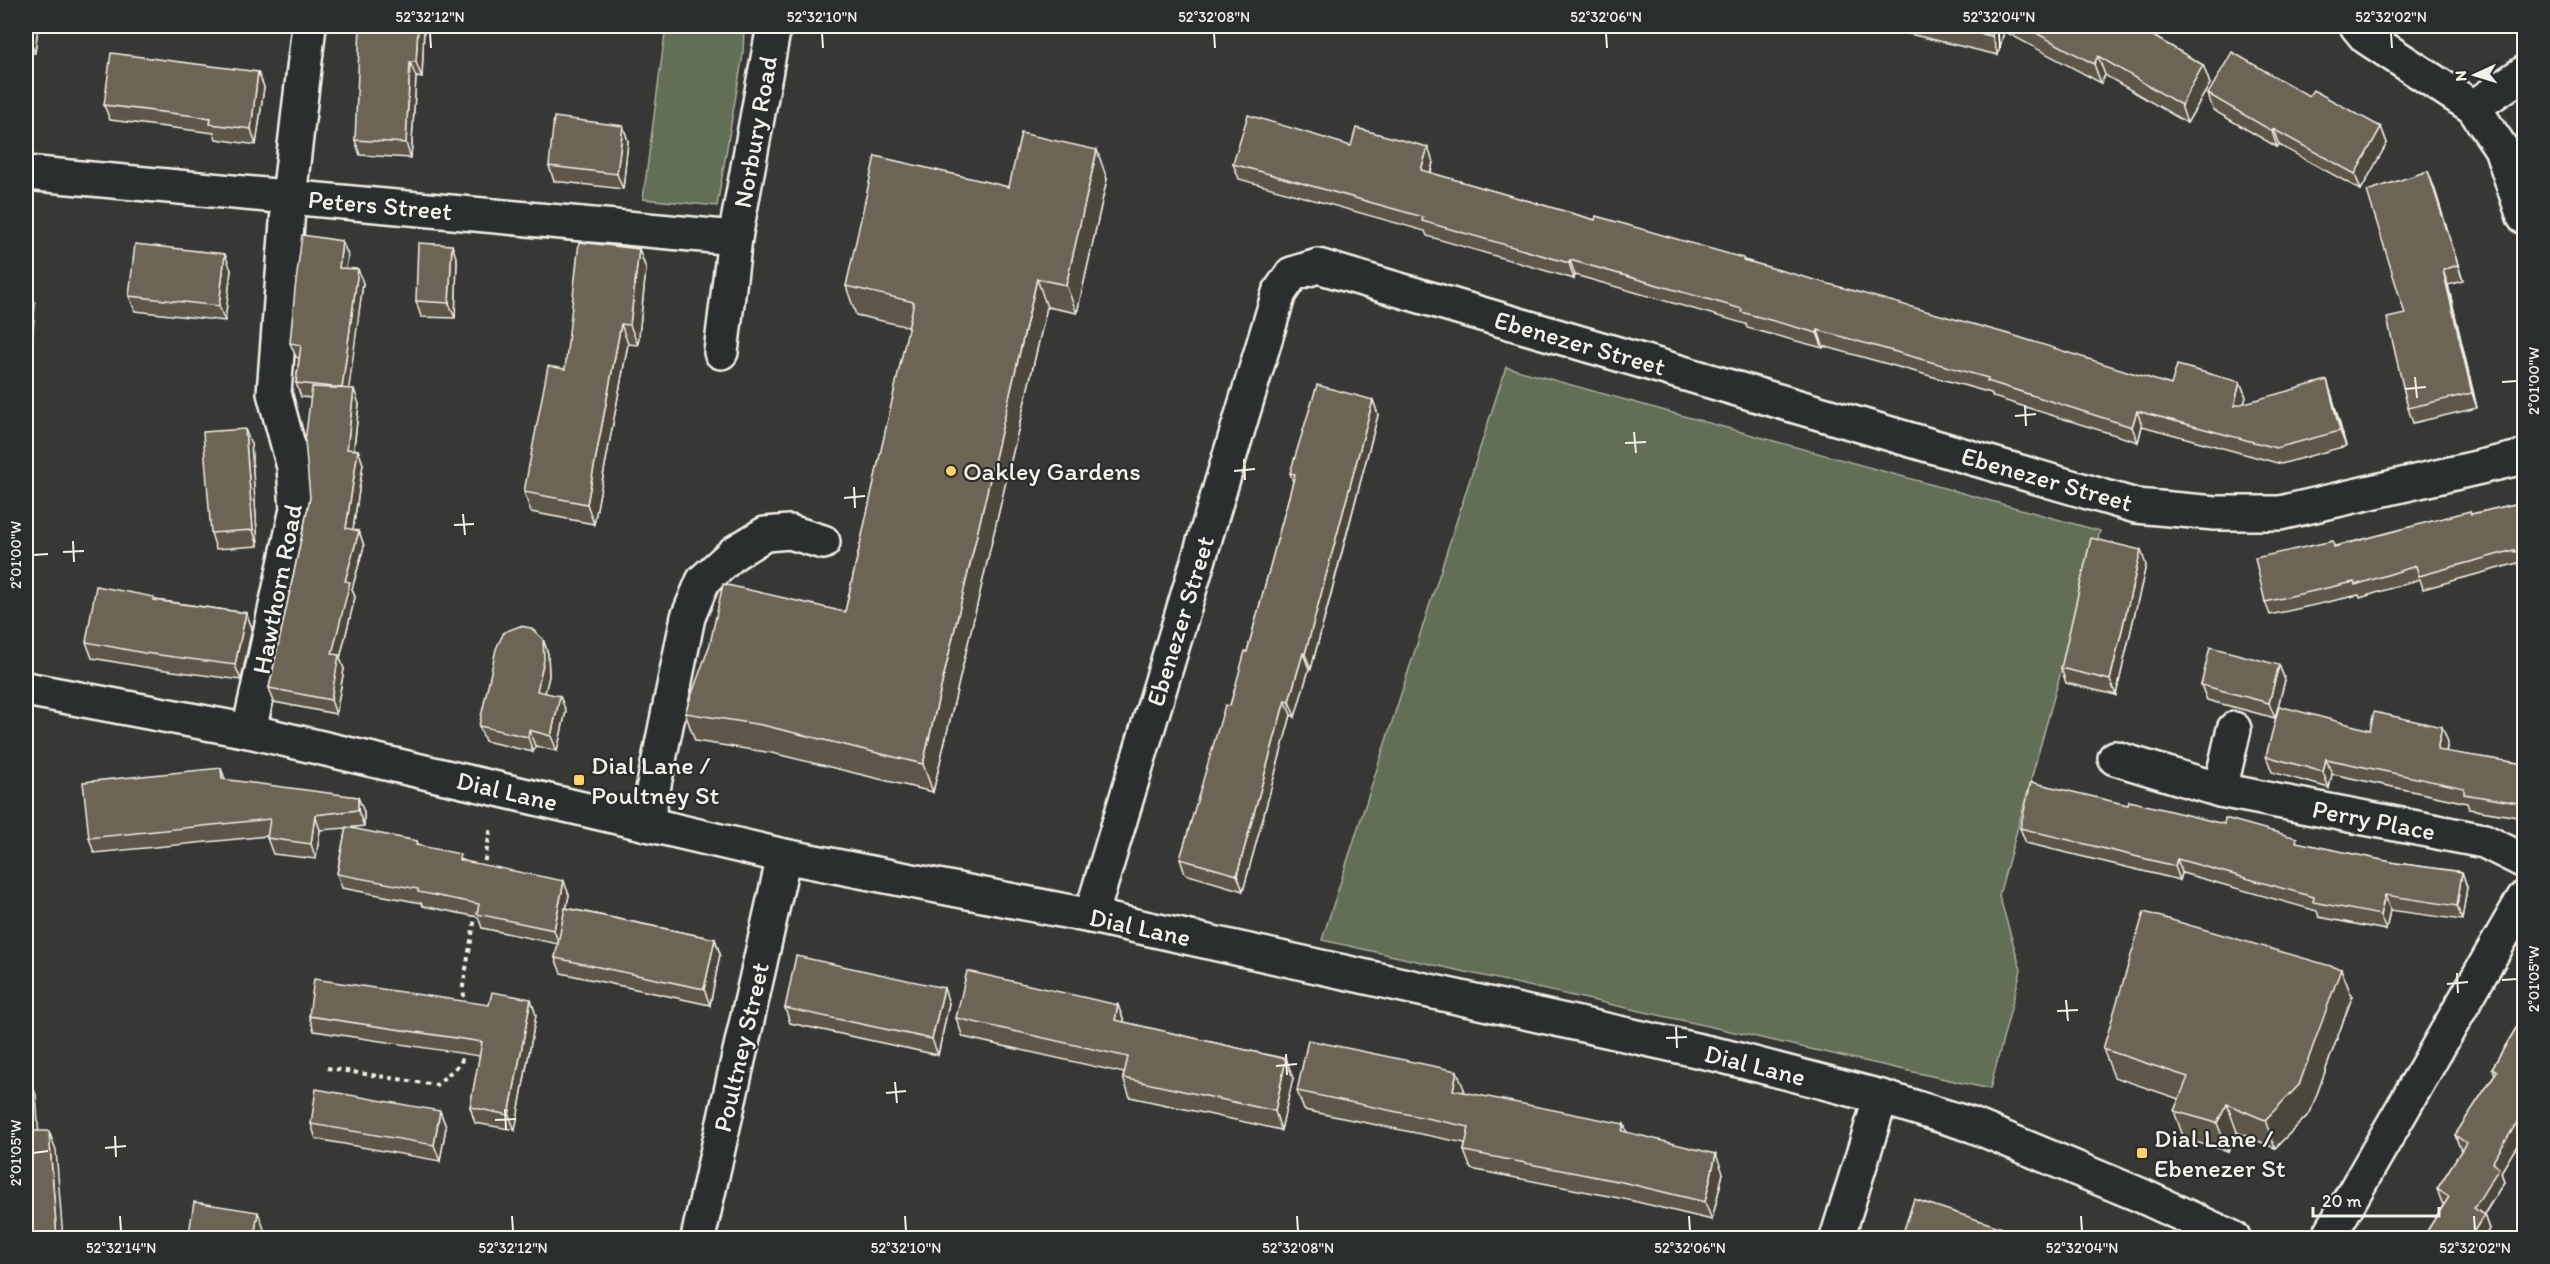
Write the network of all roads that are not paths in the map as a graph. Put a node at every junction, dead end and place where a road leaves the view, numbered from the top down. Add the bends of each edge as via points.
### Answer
1 (309, 26) edge
2 (774, 26) edge
3 (2357, 26) edge
4 (2524, 73) edge
5 (2473, 107) junction
6 (26, 173) edge
7 (289, 197) junction
8 (2524, 217) edge
9 (735, 238) junction
10 (721, 352) dead end
11 (2524, 457) edge
12 (823, 542) dead end
13 (26, 689) edge
14 (2234, 729) dead end
15 (249, 731) junction
16 (2115, 758) dead end
17 (2220, 790) junction
18 (646, 824) junction
19 (784, 856) junction
20 (2524, 861) edge
21 (2524, 898) edge
22 (1091, 916) junction
23 (1881, 1097) junction
24 (698, 1239) edge
25 (1836, 1239) edge
26 (2233, 1239) edge
27 (2328, 1239) edge

1 - 7 street, Hawthorn Road
2 - 9 street, Norbury Road
3 - 5 street via 2366,37
4 - 5 street
5 - 8 street via 2501,148
6 - 7 street, Peters Street
7 - 9 street, Peters Street
7 - 15 street, Hawthorn Road via 274,393 294,467 297,509
9 - 10 street, Norbury Road
11 - 22 street, Ebenezer Street via 2280,513 2215,513 2136,506 1318,266 1292,274 1279,293
12 - 18 street via 790,532 765,534 734,553 703,581 688,616
13 - 15 street, Dial Lane
14 - 17 street
15 - 18 street, Dial Lane
16 - 17 street, Perry Place
17 - 20 street, Perry Place via 2484,841
18 - 19 street, Dial Lane
19 - 22 street, Dial Lane
19 - 24 street, Poultney Street
21 - 27 street
22 - 23 street, Dial Lane via 1712,1053
23 - 25 street
23 - 26 street, Dial Lane via 1972,1125 2140,1195

